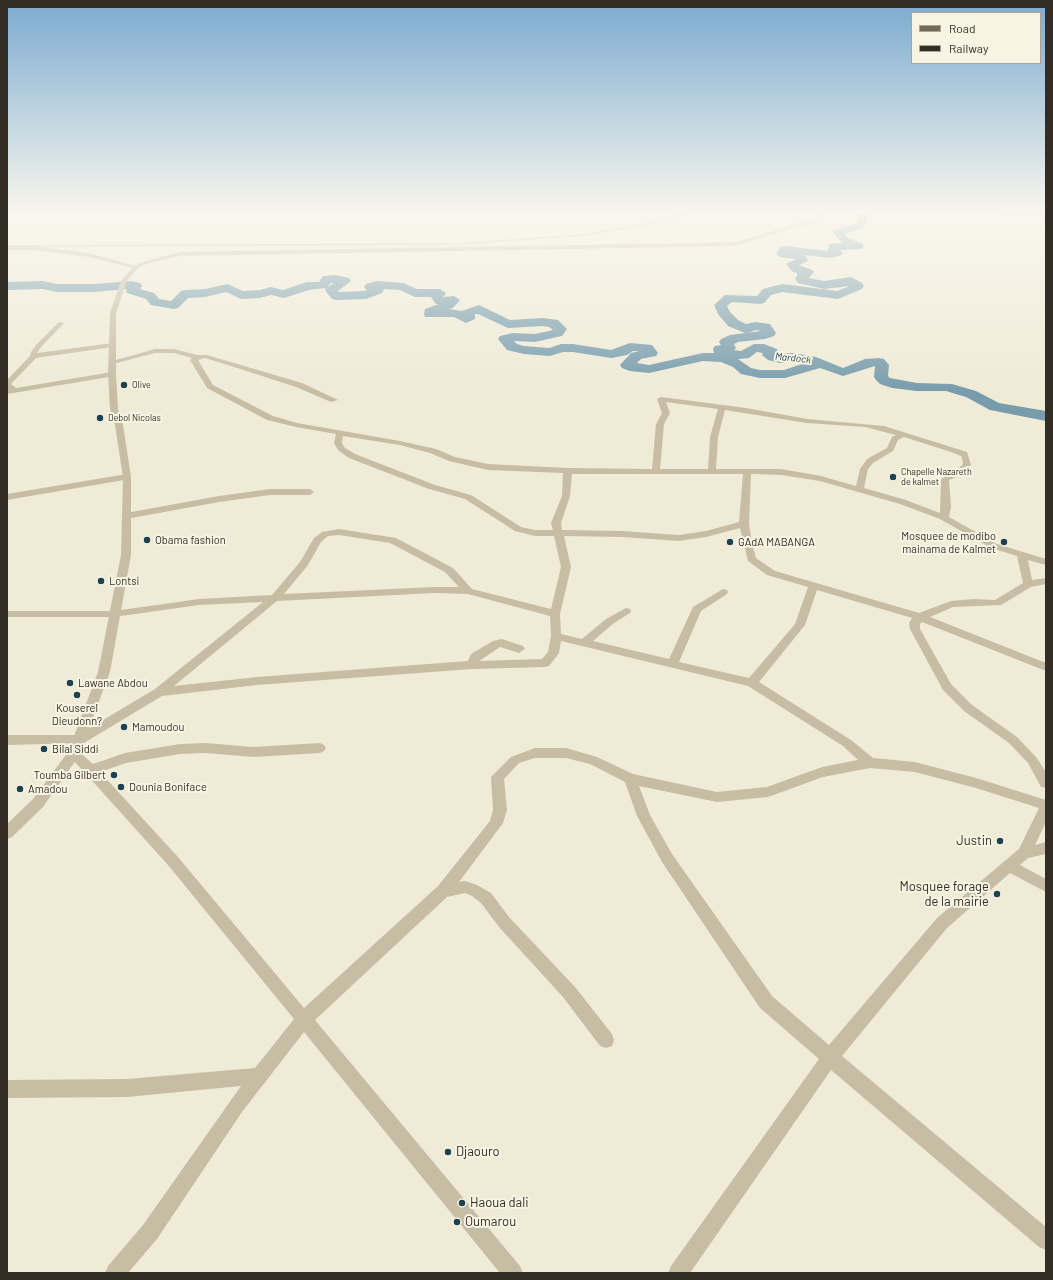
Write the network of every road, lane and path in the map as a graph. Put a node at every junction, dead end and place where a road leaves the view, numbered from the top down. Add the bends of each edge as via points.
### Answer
1 (133, 272) edge
2 (61, 323) dead end
3 (113, 345) junction
4 (34, 356) junction
5 (197, 357) junction
6 (112, 362) junction
7 (112, 374) junction
8 (10, 391) edge
9 (334, 400) dead end
10 (722, 408) junction
11 (340, 432) junction
12 (903, 434) junction
13 (656, 470) junction
14 (712, 470) junction
15 (568, 471) junction
16 (747, 472) junction
17 (127, 477) junction
18 (859, 490) junction
19 (310, 492) dead end
20 (7, 497) edge
21 (126, 516) junction
22 (944, 518) junction
23 (744, 524) junction
24 (557, 534) junction
25 (1022, 555) junction
26 (1046, 562) edge
27 (1046, 581) edge
28 (1028, 584) junction
29 (813, 586) junction
30 (468, 591) junction
31 (723, 592) dead end
32 (276, 597) junction
33 (626, 611) dead end
34 (7, 614) edge
35 (114, 614) junction
36 (555, 614) junction
37 (920, 617) junction
38 (556, 636) junction
39 (585, 642) junction
40 (518, 649) dead end
41 (472, 665) junction
42 (672, 665) junction
43 (1046, 667) edge
44 (752, 683) junction
45 (159, 692) junction
46 (7, 740) edge
47 (77, 747) junction
48 (320, 748) dead end
49 (870, 763) junction
50 (92, 770) junction
51 (630, 779) junction
52 (1046, 783) edge
53 (1046, 804) edge
54 (1046, 808) edge
55 (7, 833) edge
56 (1046, 848) edge
57 (1024, 853) junction
58 (1010, 866) junction
59 (1046, 886) edge
60 (442, 892) junction
61 (304, 1019) junction
62 (606, 1040) dead end
63 (830, 1057) junction
64 (259, 1076) junction
65 (7, 1089) edge
66 (1046, 1240) edge
67 (115, 1273) edge
68 (513, 1273) edge
69 (678, 1273) edge

1 - 3 street via 123,285 114,313
2 - 4 street via 38,346
3 - 4 street
3 - 6 street
4 - 8 street via 7,384
5 - 6 street via 174,351 155,351
5 - 9 street via 205,356 237,365 299,385
5 - 11 street via 194,360 195,364 210,386 252,409 270,418
6 - 7 street
7 - 8 street
7 - 17 street via 114,409
10 - 12 street via 807,421 865,425
10 - 13 street via 661,399 666,412 660,424
10 - 14 street via 714,437
11 - 15 street via 400,443 433,451 452,459 488,466
11 - 24 street via 338,443 342,450 352,456 432,487 468,497 518,529
12 - 18 street via 895,439 890,449 870,461 864,469
12 - 22 street via 954,450 964,454 966,458 966,465 959,473 945,479
13 - 14 street
13 - 15 street
14 - 16 street
15 - 24 street via 566,496 556,523
16 - 18 street via 781,472
16 - 23 street
17 - 20 street
17 - 21 street
18 - 22 street via 903,502
19 - 21 street via 270,492
21 - 35 street via 126,555
22 - 25 street via 994,546
23 - 24 street via 679,538 622,534
23 - 29 street via 751,559 771,573
24 - 36 street via 566,567
25 - 26 street
25 - 28 street
27 - 28 street
28 - 37 street via 997,603 950,604
29 - 37 street
29 - 44 street via 800,625
30 - 32 street via 435,590
30 - 32 street via 449,570 393,540 339,532 325,534 317,540 304,563
30 - 36 street
31 - 42 street via 697,609
32 - 35 street via 199,602
32 - 45 street
33 - 39 street
34 - 35 street
35 - 47 street via 104,672
36 - 38 street
37 - 43 street
37 - 52 street via 914,623 915,629 947,687 968,708 1013,740 1032,760
38 - 39 street
38 - 41 street via 553,653 545,663
39 - 42 street
40 - 41 street via 502,643 497,644 475,657
41 - 45 street
42 - 44 street
44 - 49 street via 847,743
45 - 47 street
46 - 47 street
47 - 50 street
47 - 55 street via 38,804
48 - 50 street via 253,752 206,748 180,749 125,758
49 - 51 street via 822,772 768,792 717,797
49 - 53 street via 915,767
50 - 61 street via 173,861
51 - 60 street via 593,760 566,753 535,752 515,760 497,777 500,810 496,823
51 - 63 street via 644,816 667,858 766,1002
54 - 57 street
56 - 57 street
57 - 58 street
58 - 59 street
58 - 63 street via 942,923
60 - 61 street
60 - 62 street via 465,887 477,891 486,898 504,922 569,992
61 - 64 street
61 - 68 street
63 - 66 street
63 - 69 street
64 - 65 street via 127,1088
64 - 67 street via 150,1232

